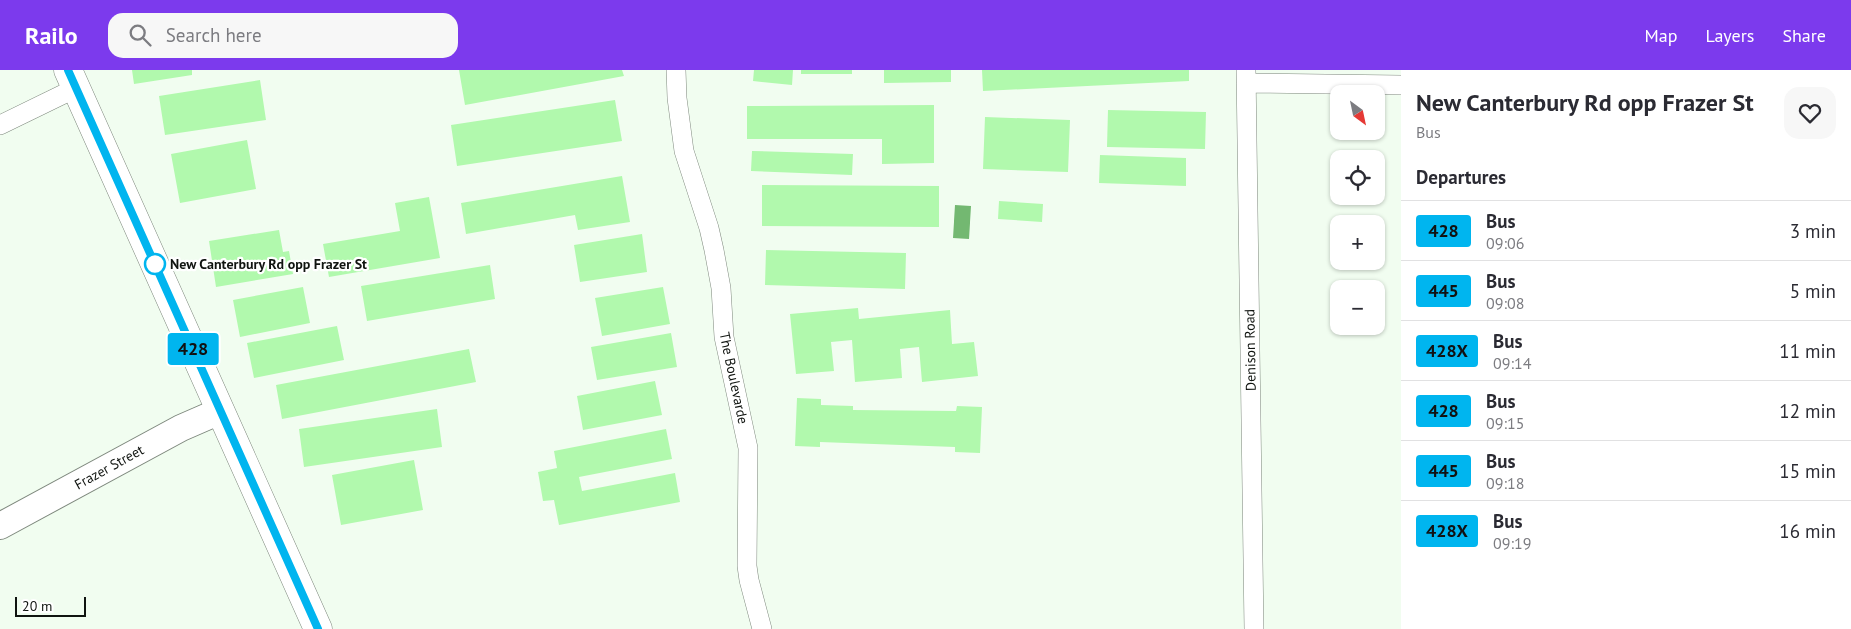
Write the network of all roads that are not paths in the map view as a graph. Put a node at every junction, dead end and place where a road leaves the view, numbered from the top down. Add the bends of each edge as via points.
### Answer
1 (676, 70) edge
2 (1246, 77) edge
3 (72, 79) edge
4 (1401, 85) edge
5 (0, 126) edge
6 (220, 410) junction
7 (0, 526) edge
8 (318, 629) edge
9 (762, 629) edge
10 (1254, 629) edge

1 - 9 street, The Boulevarde via 684,151 714,250 721,288 724,337 748,448 746,566
2 - 4 street
2 - 10 street, Denison Road
3 - 5 street
3 - 6 highway
6 - 7 main road, Frazer Street
6 - 8 highway

